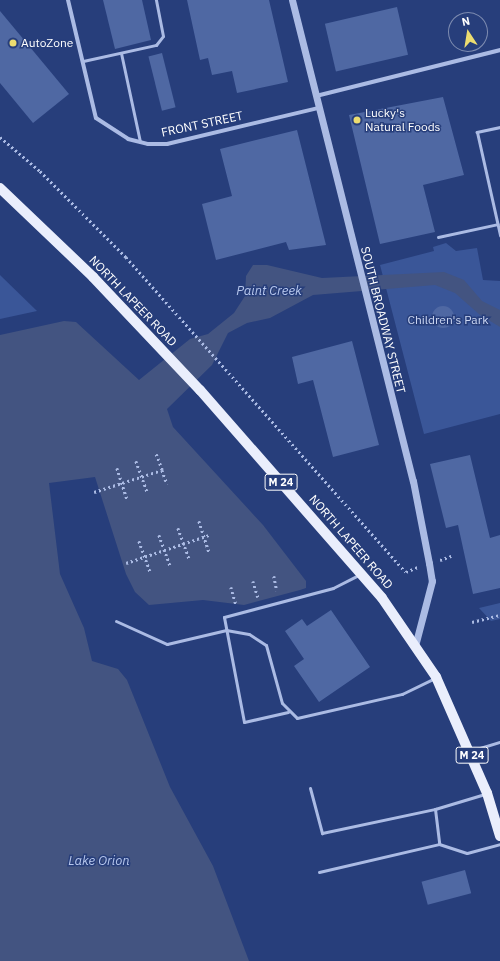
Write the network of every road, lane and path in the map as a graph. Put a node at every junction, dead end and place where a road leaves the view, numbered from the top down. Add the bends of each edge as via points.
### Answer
1 (68, 0) edge
2 (156, 0) edge
3 (292, 0) edge
4 (500, 50) edge
5 (121, 53) junction
6 (83, 61) junction
7 (316, 97) junction
8 (318, 108) junction
9 (500, 127) edge
10 (0, 137) edge
11 (140, 142) junction
12 (0, 188) edge
13 (498, 224) junction
14 (500, 235) edge
15 (438, 237) dead end
16 (156, 454) dead end
17 (136, 461) dead end
18 (117, 468) dead end
19 (162, 470) junction
20 (142, 476) junction
21 (122, 483) junction
22 (167, 484) dead end
23 (94, 492) dead end
24 (146, 492) dead end
25 (127, 498) dead end
26 (199, 521) dead end
27 (178, 528) dead end
28 (159, 535) dead end
29 (209, 535) dead end
30 (204, 537) junction
31 (139, 541) dead end
32 (183, 543) junction
33 (164, 550) junction
34 (209, 552) dead end
35 (450, 556) dead end
36 (144, 557) junction
37 (189, 559) dead end
38 (126, 563) dead end
39 (429, 563) junction
40 (170, 566) dead end
41 (150, 572) dead end
42 (360, 574) junction
43 (274, 576) dead end
44 (253, 581) dead end
45 (231, 587) dead end
46 (272, 593) dead end
47 (264, 595) dead end
48 (258, 597) junction
49 (250, 599) dead end
50 (243, 601) dead end
51 (236, 603) junction
52 (239, 613) junction
53 (500, 615) edge
54 (116, 621) dead end
55 (472, 622) dead end
56 (226, 630) junction
57 (415, 646) junction
58 (436, 678) junction
59 (288, 712) junction
60 (500, 742) edge
61 (470, 751) junction
62 (310, 788) dead end
63 (487, 793) junction
64 (435, 809) junction
65 (500, 836) edge
66 (439, 844) junction
67 (500, 844) edge
68 (319, 872) dead end

1 - 6 street
2 - 5 lane via 163,36 156,45
3 - 7 street, SOUTH BROADWAY STREET
4 - 7 street
5 - 6 lane
5 - 11 lane
6 - 11 street, FRONT STREET via 96,118 108,129
7 - 8 street, SOUTH BROADWAY STREET
8 - 11 street, FRONT STREET via 167,144
8 - 39 street, SOUTH BROADWAY STREET via 413,481
9 - 13 lane via 477,132
10 - 39 path via 40,171 126,257 219,365 406,572
12 - 42 main road, NORTH LAPEER ROAD / M 24 via 200,390
13 - 14 lane
13 - 15 lane
16 - 19 path
17 - 20 path
18 - 21 path
19 - 20 path
19 - 22 path
20 - 21 path
20 - 24 path
21 - 23 path
21 - 25 path
26 - 30 path
27 - 32 path
28 - 33 path
29 - 30 path
30 - 32 path
30 - 34 path
31 - 36 path
32 - 33 path
32 - 37 path
33 - 36 path
33 - 40 path
35 - 39 path
36 - 38 path
36 - 41 path
39 - 57 street, SOUTH BROADWAY STREET via 432,581
42 - 52 lane via 333,588
42 - 57 main road, NORTH LAPEER ROAD / M 24
43 - 46 path via 278,591
44 - 48 path
45 - 51 path
47 - 48 path
48 - 49 path
50 - 51 path
51 - 52 path
52 - 56 lane via 224,617
53 - 55 path
54 - 56 lane via 167,644
56 - 59 lane via 249,634 266,645 282,703
56 - 59 lane via 244,722
57 - 58 main road, NORTH LAPEER ROAD / M 24
58 - 59 lane via 402,694 297,718
58 - 61 main road, NORTH LAPEER ROAD / M 24
60 - 61 lane
61 - 63 main road, NORTH LAPEER ROAD / M 24
62 - 64 lane via 322,833
63 - 64 lane
63 - 65 main road, NORTH LAPEER ROAD / M 24
64 - 66 lane
66 - 67 lane via 467,852
66 - 68 lane

